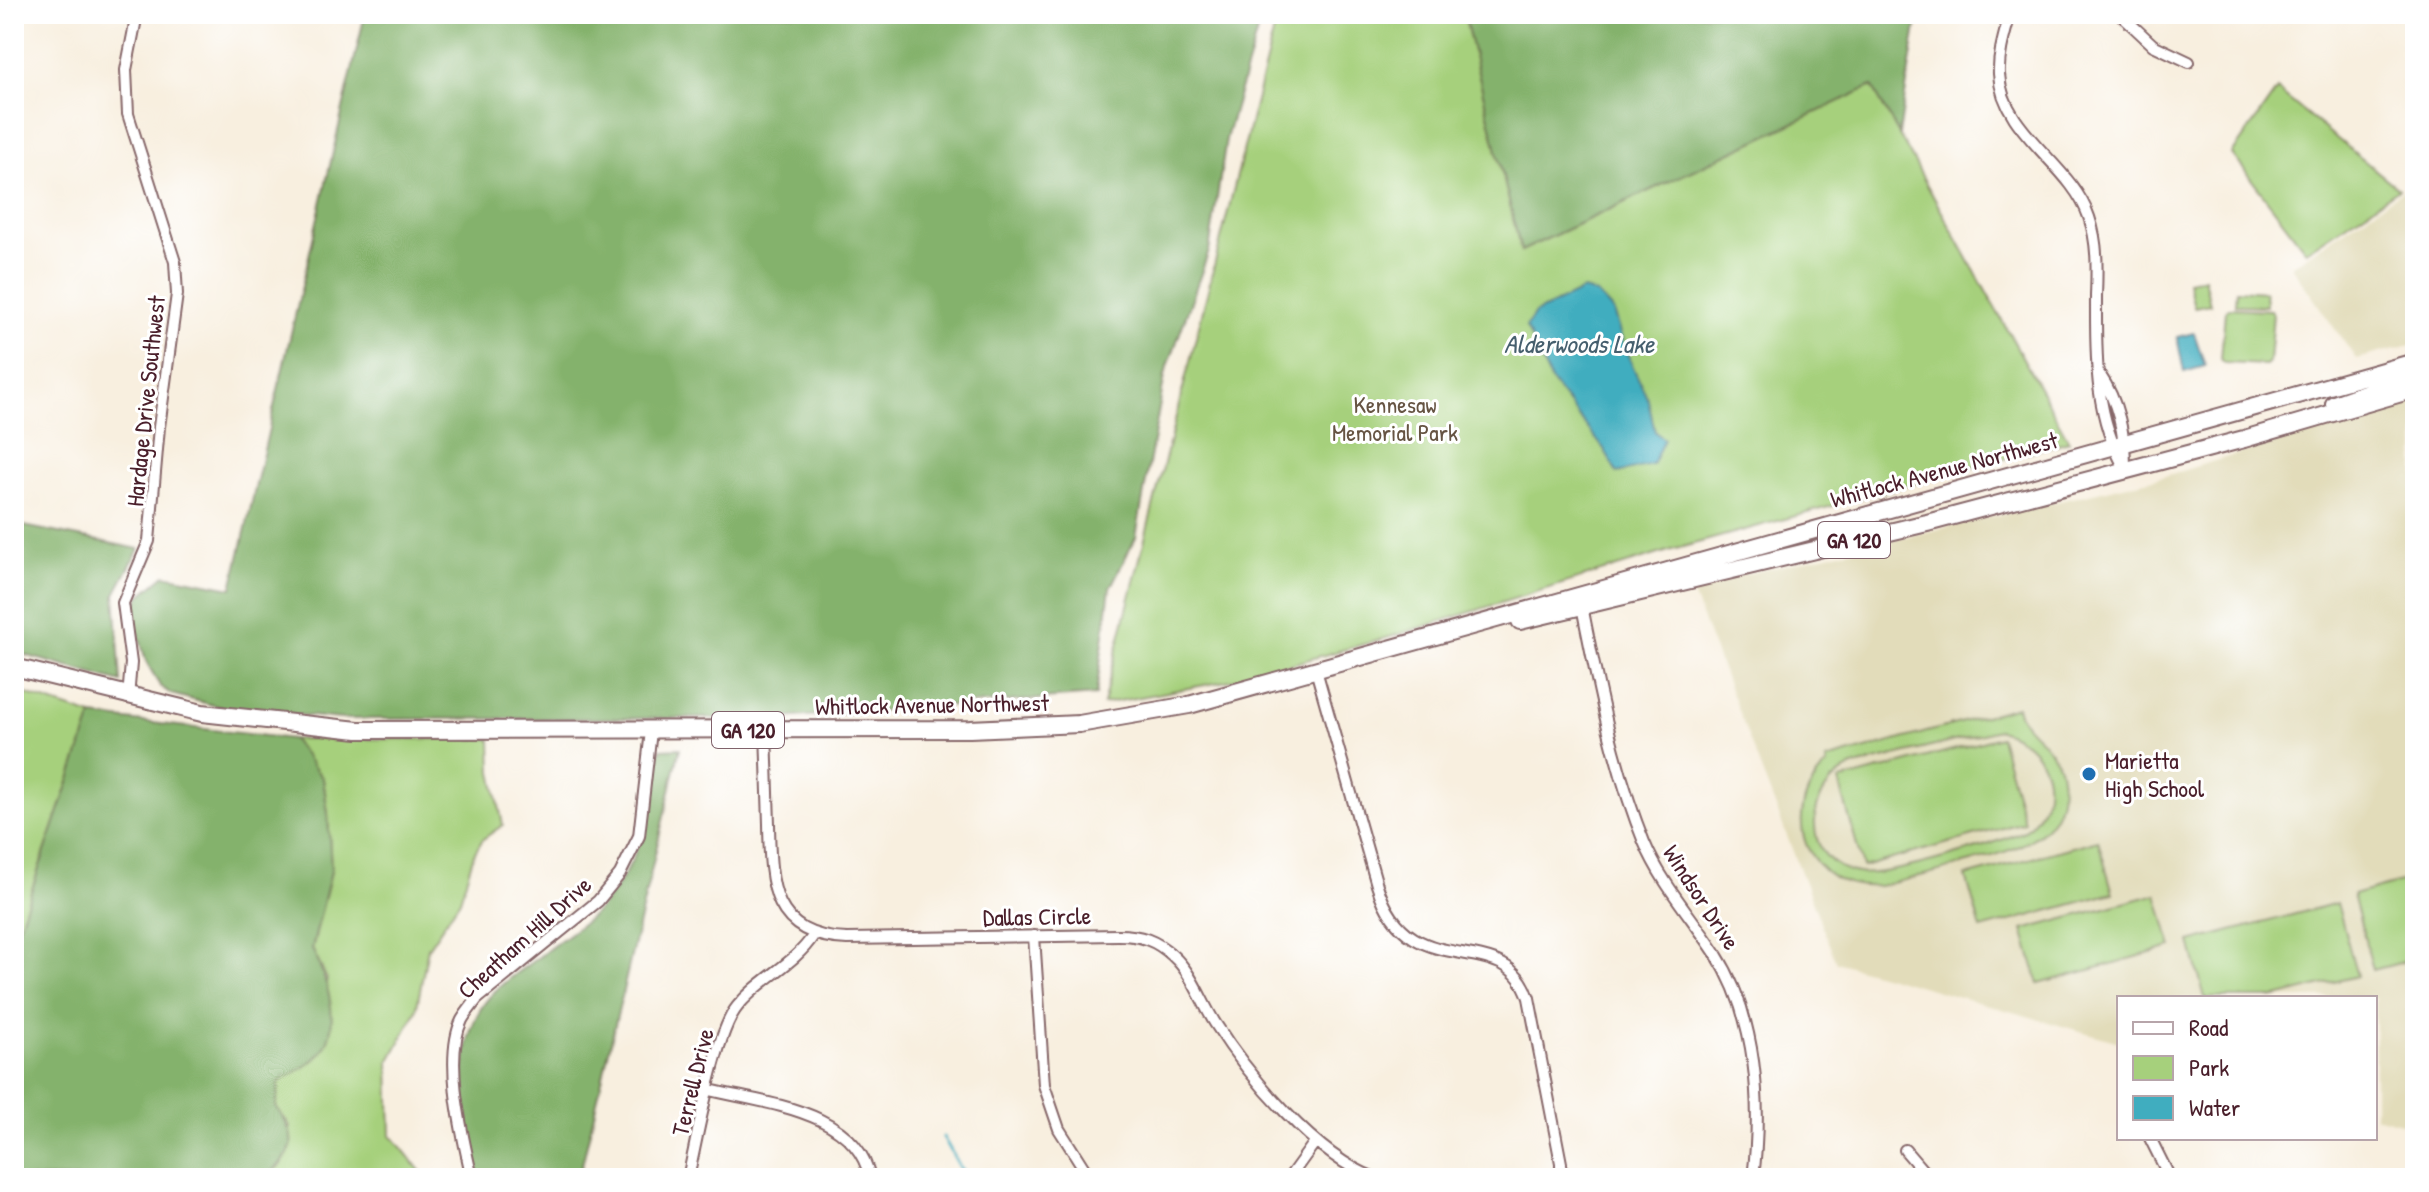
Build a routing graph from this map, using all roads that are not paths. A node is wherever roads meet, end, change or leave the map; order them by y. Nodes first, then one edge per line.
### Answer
1 (137, 14) edge
2 (2010, 14) edge
3 (2120, 14) edge
4 (2189, 62) dead end
5 (2415, 362) edge
6 (2415, 375) edge
7 (2412, 391) edge
8 (2305, 421) junction
9 (2118, 446) junction
10 (2125, 468) junction
11 (1581, 600) junction
12 (14, 667) edge
13 (1316, 670) junction
14 (128, 698) junction
15 (766, 730) junction
16 (651, 731) junction
17 (813, 936) junction
18 (1034, 936) junction
19 (710, 1090) junction
20 (2151, 1140) edge
21 (1315, 1142) junction
22 (1905, 1150) dead end
23 (472, 1178) edge
24 (688, 1178) edge
25 (870, 1178) edge
26 (1090, 1178) edge
27 (1289, 1178) edge
28 (1375, 1178) edge
29 (1561, 1178) edge
30 (1753, 1178) edge
31 (1929, 1178) edge
32 (2170, 1178) edge

1 - 14 street, Hardage Drive Southwest
2 - 9 street
3 - 4 street
5 - 9 highway, Whitlock Avenue Northwest / GA 120
6 - 8 highway
7 - 8 highway, Whitlock Avenue Northwest / GA 120
8 - 10 highway, Whitlock Avenue Northwest / GA 120
9 - 10 street
9 - 11 highway, Whitlock Avenue Northwest / GA 120
10 - 11 highway, Whitlock Avenue Northwest / GA 120
11 - 13 highway, Whitlock Avenue Northwest / GA 120
11 - 30 street, Windsor Drive
12 - 14 highway, GA 120
13 - 15 highway, Whitlock Avenue Northwest / GA 120
13 - 29 street
14 - 16 highway, Whitlock Avenue Northwest / GA 120
15 - 16 highway, Whitlock Avenue Northwest / GA 120
15 - 17 street
16 - 23 street, Cheatham Hill Drive
17 - 18 street, Dallas Circle
17 - 19 street, Terrell Drive
18 - 21 street, Dallas Circle
18 - 26 street
19 - 24 street, Terrell Drive
19 - 25 street
20 - 32 street
21 - 27 street
21 - 28 street, Dallas Circle
22 - 31 street

